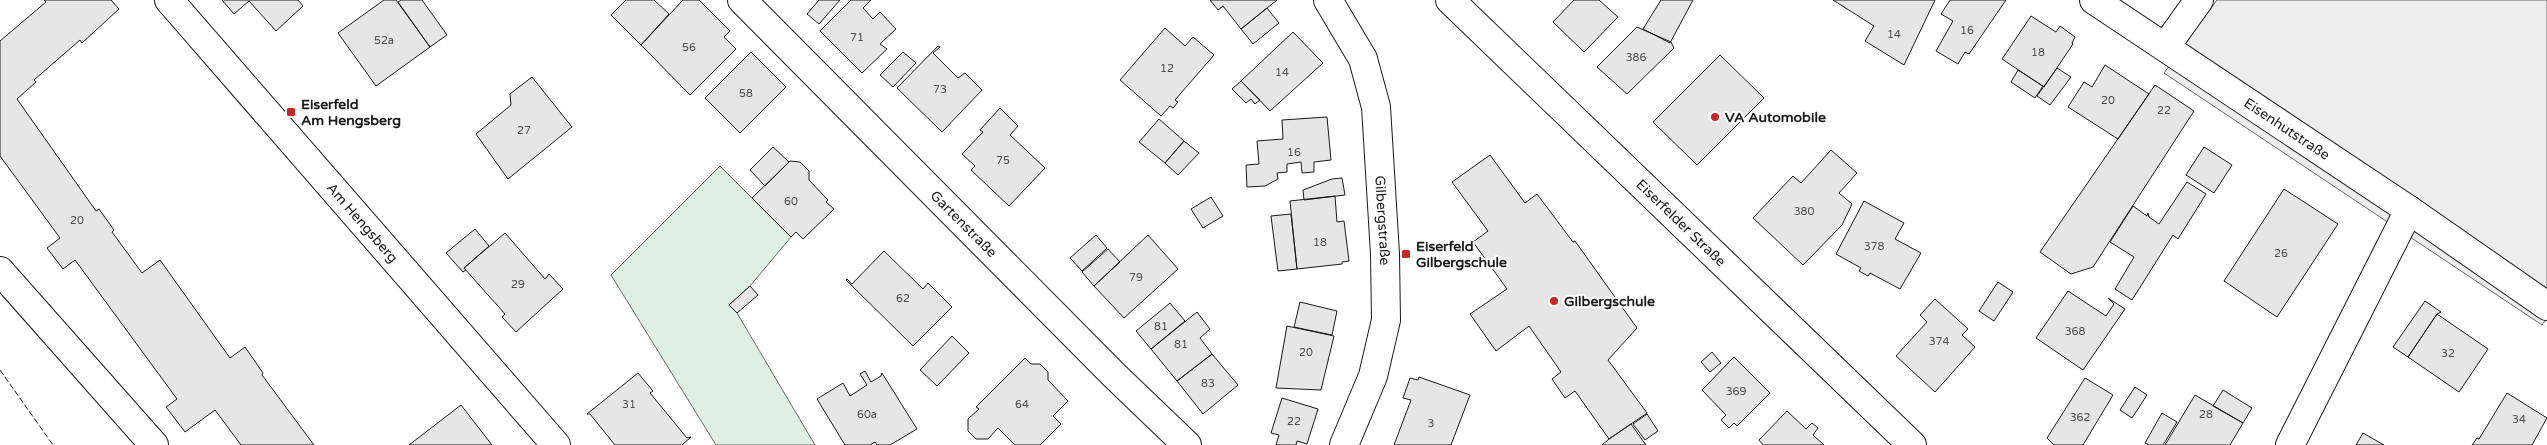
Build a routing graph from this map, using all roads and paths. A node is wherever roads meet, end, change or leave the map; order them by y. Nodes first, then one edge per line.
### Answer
1 (169, 0) edge
2 (742, 0) edge
3 (1328, 0) edge
4 (1450, 0) edge
5 (2094, 0) edge
6 (2199, 0) edge
7 (2166, 46) junction
8 (2410, 210) junction
9 (0, 271) edge
10 (2547, 306) edge
11 (154, 445) edge
12 (556, 445) edge
13 (1187, 445) edge
14 (1344, 445) edge
15 (1912, 445) edge
16 (2290, 445) edge

1 - 12 street, Am Hengsberg
2 - 13 street, Gartenstraße
3 - 14 street, Gilbergstraße
4 - 15 street, Eiserfelder Straße
5 - 7 street, Eisenhutstraße
6 - 7 street
7 - 8 street, Eisenhutstraße
8 - 10 street, Eisenhutstraße
8 - 16 street
9 - 11 street

